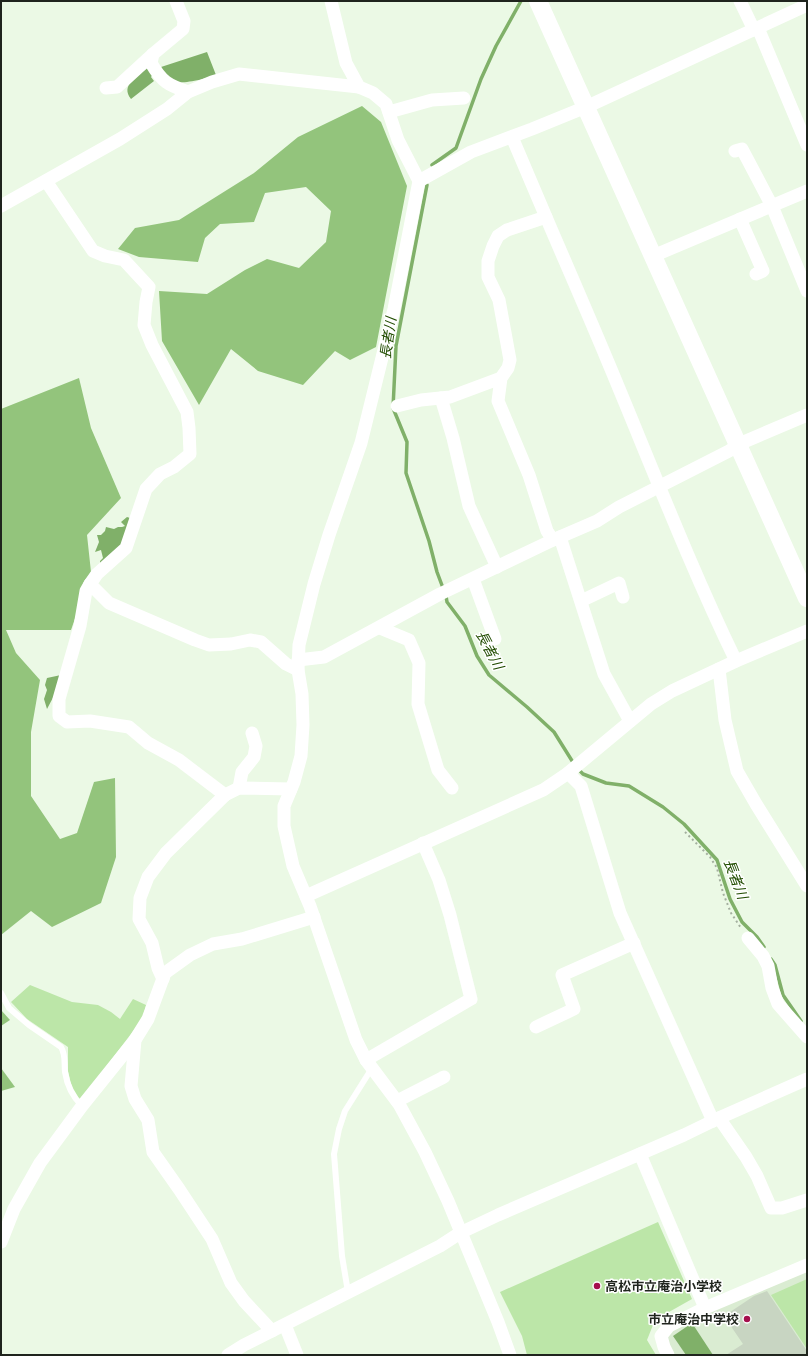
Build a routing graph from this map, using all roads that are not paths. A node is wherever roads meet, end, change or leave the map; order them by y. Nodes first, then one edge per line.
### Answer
1 (176, 1) edge
2 (331, 1) edge
3 (538, 1) edge
4 (740, 1) edge
5 (807, 5) edge
6 (756, 29) junction
7 (153, 54) junction
8 (359, 87) junction
9 (106, 88) dead end
10 (188, 92) junction
11 (464, 98) dead end
12 (586, 107) junction
13 (389, 112) junction
14 (512, 137) junction
15 (807, 145) edge
16 (735, 151) dead end
17 (46, 181) junction
18 (419, 181) junction
19 (807, 191) edge
20 (1, 206) edge
21 (772, 206) junction
22 (546, 218) junction
23 (740, 219) junction
24 (653, 256) junction
25 (756, 274) dead end
26 (807, 291) edge
27 (501, 378) junction
28 (441, 398) junction
29 (397, 406) dead end
30 (807, 415) edge
31 (739, 444) junction
32 (659, 487) junction
33 (556, 538) junction
34 (497, 567) junction
35 (473, 579) junction
36 (90, 584) junction
37 (623, 597) dead end
38 (807, 598) edge
39 (581, 601) junction
40 (380, 628) junction
41 (807, 631) edge
42 (495, 639) dead end
43 (736, 661) junction
44 (298, 665) junction
45 (719, 669) junction
46 (630, 720) junction
47 (252, 733) dead end
48 (573, 768) junction
49 (239, 788) junction
50 (452, 788) dead end
51 (291, 789) junction
52 (225, 795) junction
53 (423, 843) junction
54 (807, 886) edge
55 (306, 896) junction
56 (314, 916) junction
57 (748, 938) road end
58 (634, 943) junction
59 (163, 979) junction
60 (1, 993) edge
61 (536, 1026) dead end
62 (807, 1037) edge
63 (135, 1040) junction
64 (369, 1064) junction
65 (444, 1077) dead end
66 (807, 1079) edge
67 (397, 1101) junction
68 (82, 1106) junction
69 (716, 1119) junction
70 (640, 1154) junction
71 (807, 1200) edge
72 (460, 1233) junction
73 (1, 1242) edge
74 (807, 1265) edge
75 (348, 1292) junction
76 (705, 1308) junction
77 (285, 1325) junction
78 (272, 1331) junction
79 (228, 1355) edge
80 (297, 1355) edge
81 (510, 1355) edge
82 (668, 1355) edge

1 - 7 street
2 - 8 street
3 - 12 street
4 - 6 street
5 - 6 street
6 - 12 street
6 - 15 street
7 - 9 street
7 - 10 street
8 - 10 street
8 - 13 street
10 - 17 street
11 - 13 street
12 - 14 street
12 - 24 street
13 - 18 street
14 - 18 street
14 - 22 street
16 - 21 street
17 - 20 street
17 - 36 street
18 - 44 street
19 - 21 street
21 - 23 street
21 - 26 street
22 - 27 street
22 - 32 street
23 - 24 street
23 - 25 street
24 - 31 street
27 - 28 street
27 - 33 street
28 - 29 street
28 - 34 street
30 - 31 street
31 - 32 street
31 - 38 street
32 - 33 street
32 - 43 street
33 - 34 street
33 - 39 street
34 - 35 street
35 - 40 street
35 - 42 street
36 - 44 street
36 - 52 street
37 - 39 street
39 - 46 street
40 - 44 street
40 - 50 street
41 - 43 street
43 - 45 street
44 - 51 street
45 - 46 street
45 - 54 street
46 - 48 street
47 - 49 street
48 - 53 street
48 - 58 street
49 - 51 street
49 - 52 street
51 - 55 street
52 - 59 street
53 - 55 street
53 - 64 street
55 - 56 street
56 - 59 street
56 - 64 street
57 - 62 street
58 - 61 street
58 - 69 street
59 - 63 street
60 - 68 lane
63 - 68 street
63 - 78 street
64 - 67 street
64 - 75 lane
65 - 67 street
66 - 69 street
67 - 72 street
68 - 73 street
69 - 70 street
69 - 71 street
70 - 72 street
70 - 76 street
72 - 75 street
72 - 81 street
74 - 76 street
75 - 77 street
76 - 82 street
77 - 78 street
77 - 80 street
78 - 79 street

